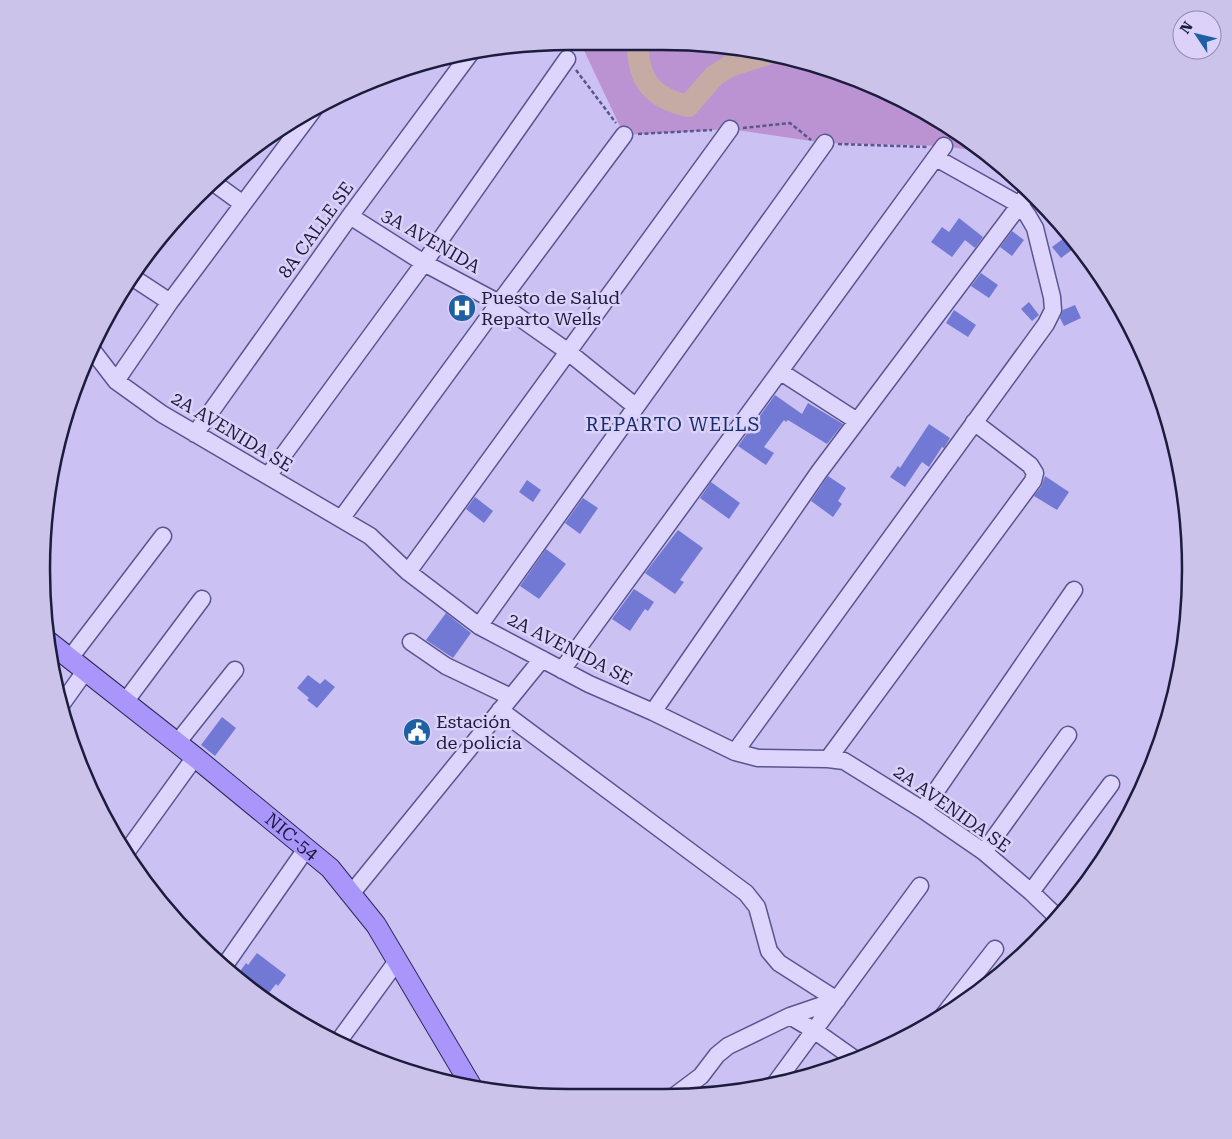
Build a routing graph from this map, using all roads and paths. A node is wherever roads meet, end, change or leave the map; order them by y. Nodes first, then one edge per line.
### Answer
1 (567, 59) joint
2 (465, 61) edge
3 (302, 125) edge
4 (730, 129) joint
5 (624, 135) junction
6 (825, 143) dead end
7 (219, 186) edge
8 (1025, 198) edge
9 (243, 204) junction
10 (1020, 205) junction
11 (350, 216) junction
12 (424, 263) junction
13 (138, 281) edge
14 (170, 302) junction
15 (499, 303) junction
16 (568, 351) junction
17 (97, 356) edge
18 (781, 372) junction
19 (116, 381) junction
20 (635, 406) junction
21 (858, 421) junction
22 (974, 422) junction
23 (196, 434) junction
24 (268, 476) junction
25 (341, 519) junction
26 (163, 536) dead end
27 (408, 572) junction
28 (1074, 590) dead end
29 (202, 599) dead end
30 (479, 626) junction
31 (411, 642) dead end
32 (56, 647) edge
33 (542, 659) junction
34 (78, 664) junction
35 (235, 670) dead end
36 (562, 670) junction
37 (66, 694) edge
38 (511, 697) junction
39 (125, 702) junction
40 (500, 710) junction
41 (653, 712) junction
42 (1068, 735) dead end
43 (178, 743) junction
44 (734, 752) junction
45 (194, 757) junction
46 (828, 759) junction
47 (1111, 784) dead end
48 (923, 810) junction
49 (131, 846) edge
50 (306, 849) junction
51 (984, 852) junction
52 (920, 886) dead end
53 (1031, 892) junction
54 (351, 894) junction
55 (1052, 913) edge
56 (995, 949) dead end
57 (228, 961) edge
58 (397, 961) junction
59 (957, 997) edge
60 (837, 1000) junction
61 (790, 1016) junction
62 (815, 1031) junction
63 (342, 1036) edge
64 (848, 1054) edge
65 (782, 1075) edge
66 (467, 1079) edge
67 (685, 1088) edge

1 - 5 path
1 - 12 street
2 - 11 street, 8A CALLE SE
3 - 9 street
4 - 5 path
4 - 16 street
5 - 15 street
6 - 20 street
7 - 9 street
8 - 10 street
9 - 14 street
10 - 18 street
10 - 21 street
10 - 22 street
11 - 12 street, 3A AVENIDA
11 - 23 street, 8A CALLE SE
12 - 15 street, 3A AVENIDA
12 - 24 street
13 - 14 street
14 - 19 street
15 - 16 street, 3A AVENIDA
15 - 25 street
16 - 20 street, 3A AVENIDA
16 - 27 street
17 - 19 street, 2A AVENIDA SE
18 - 21 street
18 - 36 street
19 - 23 street, 2A AVENIDA SE
20 - 30 street
21 - 41 street
22 - 44 street
22 - 46 street
23 - 24 street, 2A AVENIDA SE
24 - 25 street, 2A AVENIDA SE
25 - 27 street, 2A AVENIDA SE
26 - 34 street
27 - 30 street, 2A AVENIDA SE
28 - 48 street
29 - 39 street
30 - 33 street, 2A AVENIDA SE
31 - 38 street
32 - 34 main road, NIC-54 / NIC-54
33 - 36 street, 2A AVENIDA SE
33 - 38 street
34 - 37 street
34 - 39 main road, NIC-54 / NIC-54
35 - 43 street
36 - 41 street, 2A AVENIDA SE
38 - 40 street
39 - 43 main road, NIC-54 / NIC-54
40 - 54 street
40 - 60 street
41 - 44 street, 2A AVENIDA SE
42 - 51 street
43 - 45 main road, NIC-54 / NIC-54
44 - 46 street, 2A AVENIDA SE
45 - 49 street
45 - 50 main road, NIC-54 / NIC-54
46 - 48 street, 2A AVENIDA SE
47 - 53 street
48 - 51 street, 2A AVENIDA SE
50 - 54 main road, NIC-54 / NIC-54
50 - 57 street
51 - 53 street, 2A AVENIDA SE
52 - 60 street
53 - 55 street, 2A AVENIDA SE
54 - 58 main road, NIC-54 / NIC-54
56 - 59 street
58 - 63 street
58 - 66 main road, NIC-54 / NIC-54
60 - 61 street
60 - 62 street
61 - 62 street
61 - 67 street
62 - 64 street
62 - 65 street

